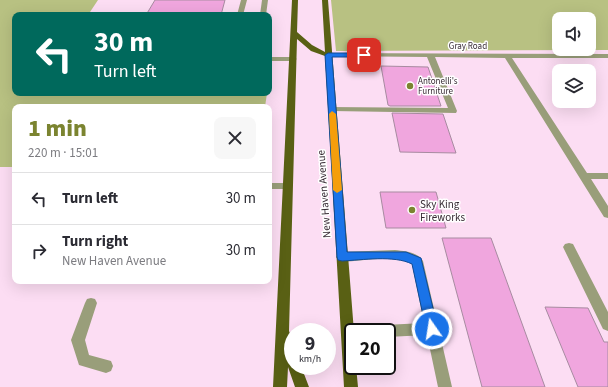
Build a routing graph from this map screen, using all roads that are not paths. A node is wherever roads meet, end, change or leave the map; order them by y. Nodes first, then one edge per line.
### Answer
1 (244, 0) edge
2 (265, 0) edge
3 (295, 0) edge
4 (324, 0) edge
5 (241, 12) edge
6 (263, 12) edge
7 (294, 33) junction
8 (328, 55) junction
9 (430, 55) junction
10 (507, 56) junction
11 (608, 56) edge
12 (272, 59) edge
13 (293, 59) junction
14 (332, 110) junction
15 (584, 176) junction
16 (608, 176) edge
17 (272, 186) edge
18 (287, 186) junction
19 (608, 214) edge
20 (569, 247) dead end
21 (342, 257) junction
22 (91, 303) dead end
23 (349, 323) edge
24 (608, 325) edge
25 (281, 328) junction
26 (432, 329) junction
27 (396, 331) edge
28 (284, 336) edge
29 (106, 366) dead end
30 (297, 375) edge
31 (351, 375) edge
32 (280, 387) edge
33 (302, 387) edge
34 (351, 387) edge
35 (445, 387) edge

1 - 5 street
2 - 6 street
3 - 7 main road
4 - 8 main road, New Haven Avenue
7 - 8 main road
7 - 13 main road
8 - 9 street, Gray Road
8 - 14 main road, New Haven Avenue
9 - 10 street, Gray Road
9 - 14 street
10 - 11 street, Gray Road
10 - 15 street
12 - 13 street
13 - 18 main road
14 - 21 main road, New Haven Avenue
15 - 16 street
15 - 19 street
17 - 18 street
18 - 25 main road
20 - 24 street
21 - 23 main road, New Haven Avenue
21 - 26 street
22 - 29 street
25 - 28 main road
25 - 32 main road
26 - 27 street
26 - 35 street
30 - 33 main road
31 - 34 main road, New Haven Avenue

